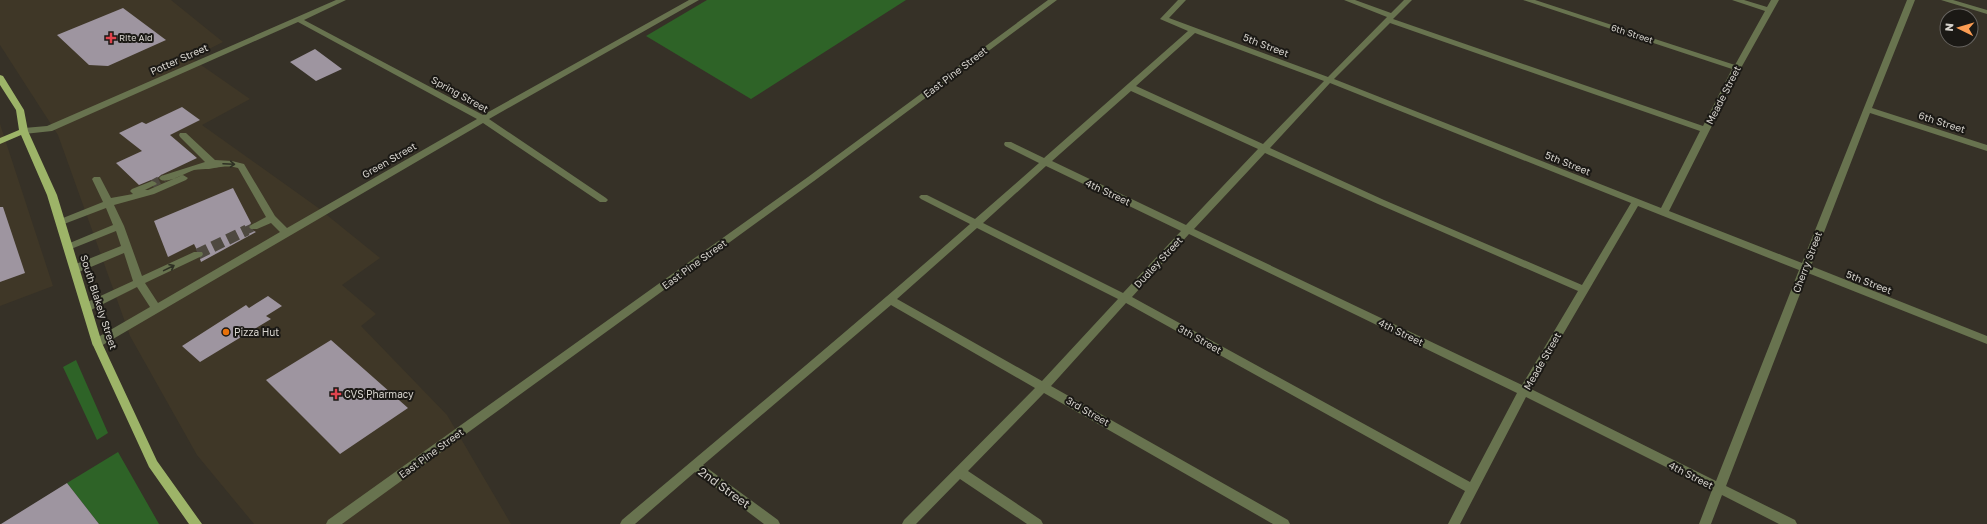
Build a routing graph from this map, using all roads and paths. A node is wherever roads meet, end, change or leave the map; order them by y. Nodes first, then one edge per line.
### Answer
1 (342, 0) edge
2 (695, 0) edge
3 (1052, 0) edge
4 (1182, 0) edge
5 (1348, 0) edge
6 (1408, 0) edge
7 (1527, 0) edge
8 (1736, 0) edge
9 (1775, 0) edge
10 (1911, 0) edge
11 (1945, 0) edge
12 (1769, 10) junction
13 (1987, 12) edge
14 (1390, 18) junction
15 (299, 20) junction
16 (1194, 30) junction
17 (1737, 68) junction
18 (0, 78) edge
19 (1329, 80) junction
20 (1130, 87) junction
21 (1867, 109) junction
22 (483, 119) junction
23 (1705, 130) junction
24 (24, 131) junction
25 (183, 135) dead end
26 (0, 141) edge
27 (1008, 144) dead end
28 (1987, 148) edge
29 (1264, 149) junction
30 (1045, 162) junction
31 (213, 164) junction
32 (164, 178) tunnel mouth
33 (97, 179) dead end
34 (152, 184) tunnel mouth
35 (924, 197) dead end
36 (602, 200) dead end
37 (1636, 202) junction
38 (108, 203) junction
39 (1663, 213) junction
40 (272, 218) junction
41 (61, 222) junction
42 (977, 222) junction
43 (119, 226) junction
44 (254, 227) tunnel mouth
45 (1188, 229) junction
46 (286, 234) junction
47 (68, 247) junction
48 (126, 248) junction
49 (198, 254) tunnel mouth
50 (1804, 268) junction
51 (75, 269) junction
52 (139, 282) junction
53 (1584, 290) junction
54 (1125, 298) junction
55 (890, 300) junction
56 (86, 307) junction
57 (157, 309) junction
58 (1987, 340) edge
59 (97, 344) junction
60 (1044, 386) junction
61 (1524, 391) junction
62 (694, 465) junction
63 (960, 472) junction
64 (1718, 488) junction
65 (1472, 489) junction
66 (196, 524) edge
67 (332, 524) edge
68 (626, 524) edge
69 (774, 524) edge
70 (908, 524) edge
71 (1037, 524) edge
72 (1284, 524) edge
73 (1454, 524) edge
74 (1705, 524) edge
75 (1791, 524) edge

1 - 15 street, Potter Street
2 - 22 street, Green Street
3 - 67 street, East Pine Street
4 - 16 street, 5th Street
5 - 14 street
6 - 14 street, Dudley Street
7 - 17 street, 6th Street
8 - 12 street
9 - 12 street, Meade Street
10 - 21 street, Cherry Street
11 - 13 street
12 - 17 street, Meade Street
14 - 19 street, Dudley Street
14 - 23 street
15 - 22 street, Spring Street
15 - 24 street, Potter Street
16 - 19 street, 5th Street
16 - 20 street
17 - 23 street, Meade Street
18 - 24 main road, South Blakely Street
19 - 29 street, Dudley Street
19 - 37 street, 5th Street
20 - 29 street
20 - 30 street
21 - 28 street, 6th Street
21 - 50 street, Cherry Street
22 - 36 street, Spring Street
22 - 46 street, Green Street
23 - 39 street, Meade Street
24 - 26 main road
24 - 41 main road, South Blakely Street
25 - 31 street
27 - 30 street, 4th Street
29 - 45 street, Dudley Street
29 - 53 street
30 - 42 street
30 - 45 street, 4th Street
31 - 32 street
31 - 38 street
31 -> 40 street
33 - 38 street
34 - 38 street
35 - 42 street, 3th Street
37 - 39 street, 5th Street
37 - 53 street, Meade Street
38 - 41 street
38 - 43 street
39 - 50 street, 5th Street
40 - 44 street
40 - 46 street
41 - 47 main road, South Blakely Street
42 - 54 street, 3th Street
42 - 55 street
43 - 47 street
43 - 48 street
45 - 54 street, Dudley Street
45 - 61 street, 4th Street
46 - 57 street, Green Street
47 - 51 main road, South Blakely Street
48 - 51 street
48 - 52 street
52 -> 49 street
50 - 58 street, 5th Street
50 - 64 street, Cherry Street
51 - 56 main road, South Blakely Street
52 - 56 street
52 - 57 street
53 - 61 street, Meade Street
54 - 60 street, Dudley Street
54 - 65 street, 3th Street
55 - 60 street, 3rd Street
55 - 62 street
56 - 59 main road, South Blakely Street
57 - 59 street, Green Street
59 - 66 main road, South Blakely Street
60 - 63 street, Dudley Street
60 - 72 street, 3rd Street
61 - 64 street, 4th Street
61 - 65 street, Meade Street
62 - 68 street
62 - 69 street, 2nd Street
63 - 70 street, Dudley Street
63 - 71 street
64 - 74 street, Cherry Street
64 - 75 street, 4th Street
65 - 73 street, Meade Street

